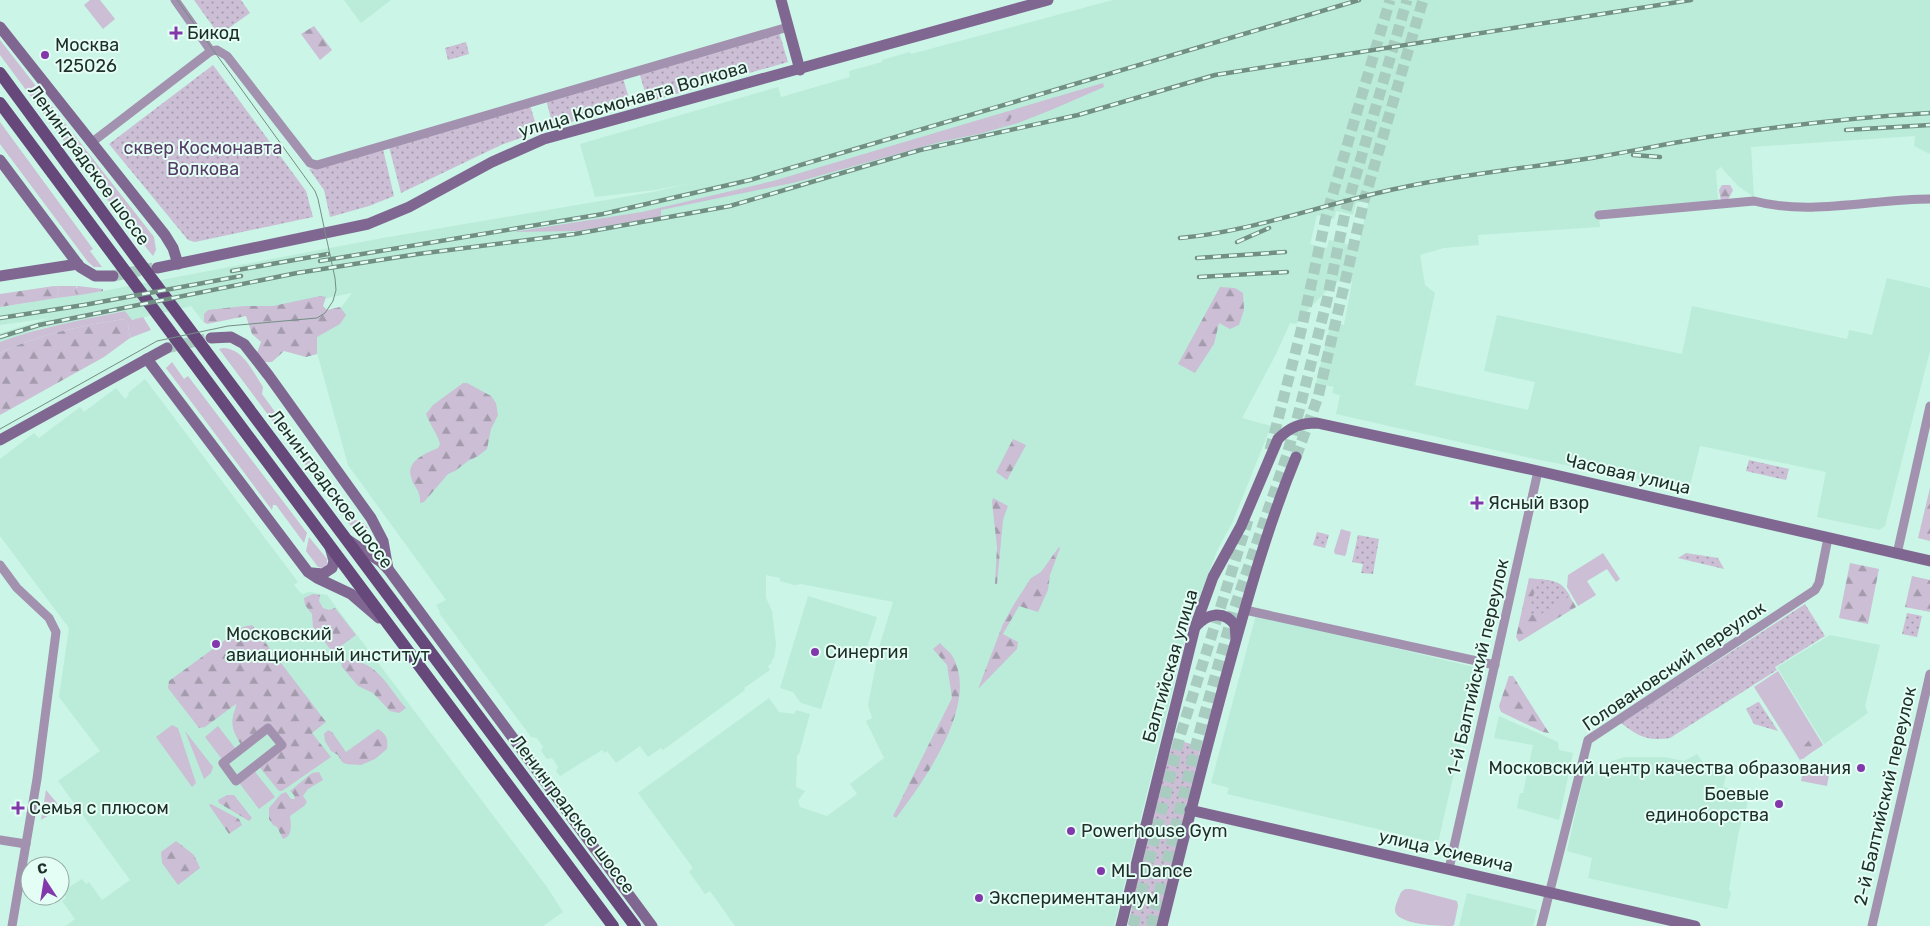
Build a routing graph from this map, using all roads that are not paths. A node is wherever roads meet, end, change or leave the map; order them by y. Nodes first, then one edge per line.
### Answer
1 (175, 0) edge
2 (781, 0) edge
3 (1048, 0) edge
4 (0, 27) edge
5 (788, 27) junction
6 (211, 50) junction
7 (800, 70) junction
8 (0, 73) edge
9 (0, 103) edge
10 (91, 143) junction
11 (0, 160) edge
12 (1930, 199) edge
13 (1599, 215) dead end
14 (78, 264) junction
15 (178, 264) junction
16 (157, 268) tunnel mouth
17 (0, 276) edge
18 (113, 276) tunnel mouth
19 (206, 341) junction
20 (167, 348) tunnel mouth
21 (147, 359) junction
22 (1930, 406) edge
23 (1929, 418) edge
24 (1317, 423) joint
25 (0, 440) edge
26 (1296, 457) tunnel mouth
27 (1538, 471) junction
28 (374, 523) junction
29 (1828, 538) junction
30 (329, 543) junction
31 (352, 543) junction
32 (1897, 554) junction
33 (1930, 561) edge
34 (0, 565) edge
35 (388, 569) junction
36 (308, 572) junction
37 (1245, 610) junction
38 (1195, 627) junction
39 (399, 636) junction
40 (1236, 642) junction
41 (1495, 665) junction
42 (1930, 674) edge
43 (223, 763) joint
44 (1190, 810) junction
45 (0, 840) edge
46 (26, 844) junction
47 (1449, 870) junction
48 (1551, 893) junction
49 (12, 926) edge
50 (613, 926) edge
51 (635, 926) edge
52 (652, 926) edge
53 (1121, 926) edge
54 (1162, 926) edge
55 (1541, 926) edge
56 (1694, 926) edge
57 (1872, 926) edge

1 - 6 street
2 - 5 street
3 - 7 street, улица Космонавта Волкова
4 - 10 street
5 - 6 street
5 - 7 street
6 - 10 street
7 - 15 street, улица Космонавта Волкова
8 - 19 main road, Ленинградское шоссе
9 - 30 main road, Ленинградское шоссе
10 - 15 street
11 - 14 street
12 - 13 street
14 - 17 street
14 - 18 street
15 - 16 street, улица Космонавта Волкова
19 - 28 street
19 - 31 main road, Ленинградское шоссе
20 - 21 street
21 - 25 street
21 - 36 street
22 - 23 street
23 - 32 street
24 - 27 street, Часовая улица
24 - 38 street, Балтийская улица
26 - 37 street
27 - 29 street, Часовая улица
27 - 41 street, 1-й Балтийский переулок
28 - 31 street
28 - 35 street
29 - 32 street, Часовая улица
29 - 48 street, Головановский переулок
30 - 36 street
30 - 39 main road, Ленинградское шоссе
31 - 35 street
31 - 51 main road, Ленинградское шоссе
32 - 33 street, Часовая улица
34 - 46 street
35 - 52 street
36 - 39 street
37 - 40 street
37 - 41 street
38 - 40 street
38 - 53 street, Балтийская улица
39 - 50 main road, Ленинградское шоссе
40 - 44 street
41 - 47 street, 1-й Балтийский переулок
42 - 57 street, 2-й Балтийский переулок
43 - 43 street
44 - 47 street, улица Усиевича
44 - 54 street
45 - 46 street
46 - 49 street
47 - 48 street, улица Усиевича
48 - 55 street, Головановский переулок
48 - 56 street, улица Усиевича

